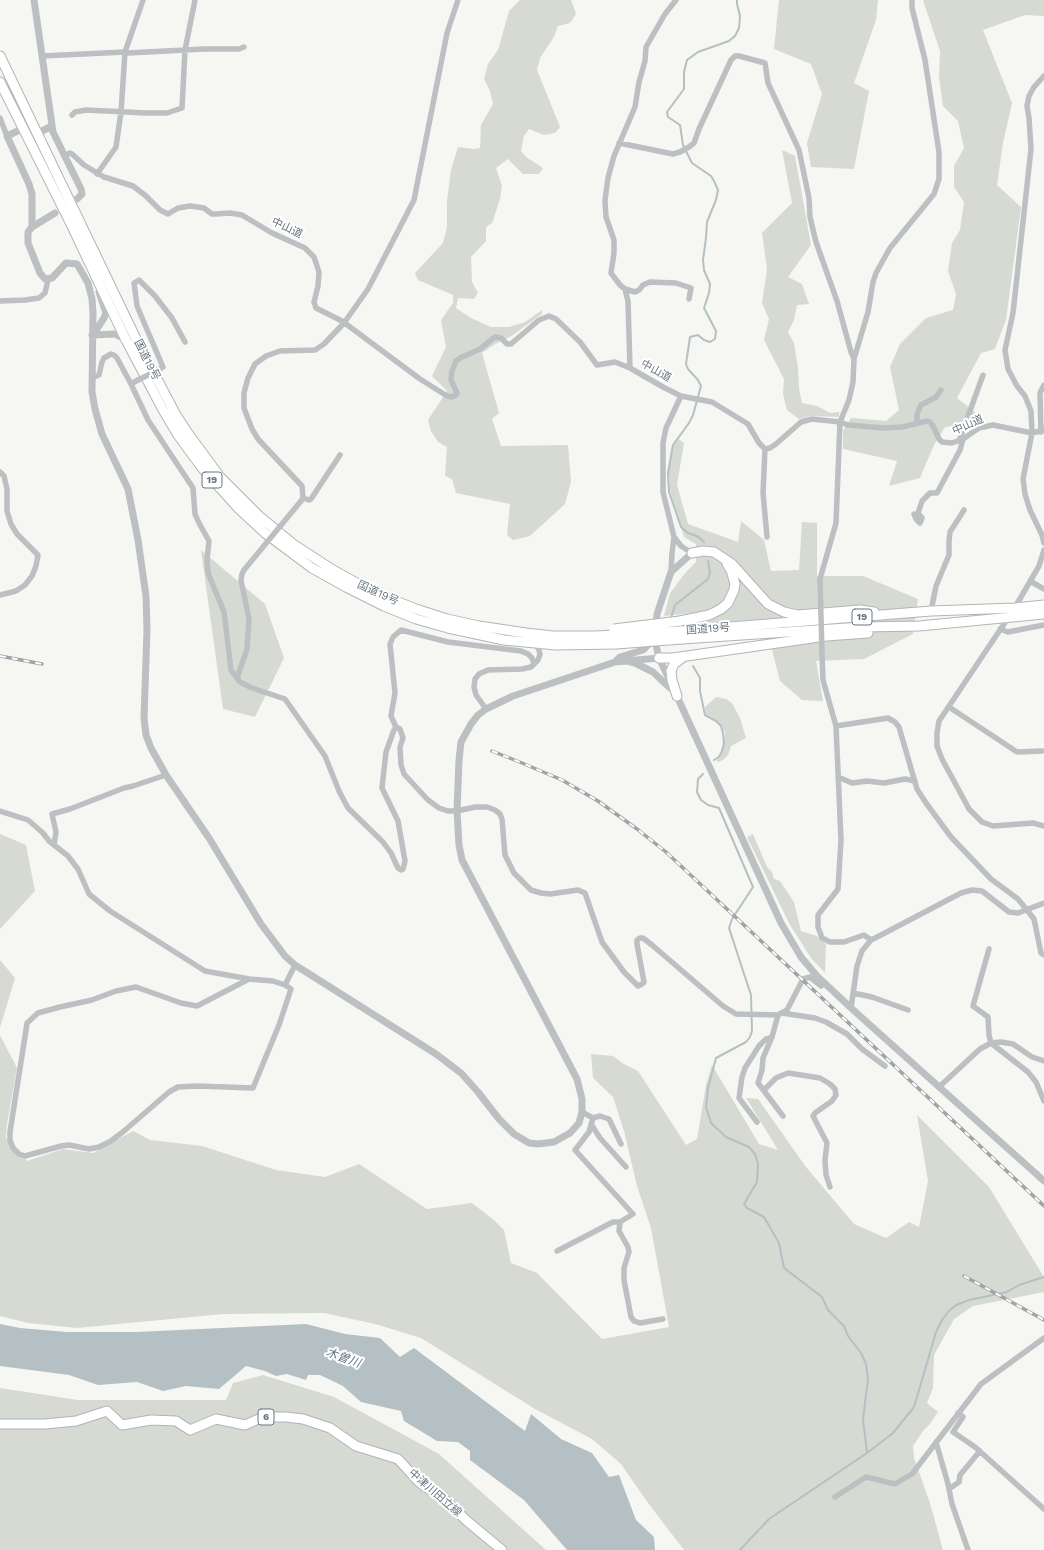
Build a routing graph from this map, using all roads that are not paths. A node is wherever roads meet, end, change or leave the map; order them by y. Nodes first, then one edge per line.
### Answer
1 (34, 0) edge
2 (143, 0) edge
3 (195, 0) edge
4 (458, 0) edge
5 (676, 0) edge
6 (912, 0) edge
7 (244, 47) dead end
8 (185, 50) junction
9 (125, 52) junction
10 (0, 56) edge
11 (42, 56) junction
12 (1044, 76) edge
13 (0, 82) edge
14 (120, 112) junction
15 (72, 115) dead end
16 (0, 118) edge
17 (52, 126) junction
18 (24, 128) junction
19 (36, 134) junction
20 (7, 136) junction
21 (619, 143) junction
22 (65, 155) junction
23 (97, 174) junction
24 (77, 199) dead end
25 (55, 214) dead end
26 (32, 227) junction
27 (48, 280) junction
28 (101, 286) junction
29 (625, 289) junction
30 (689, 299) dead end
31 (0, 301) edge
32 (344, 323) junction
33 (92, 335) junction
34 (126, 340) junction
35 (185, 342) dead end
36 (854, 359) junction
37 (630, 368) junction
38 (983, 375) dead end
39 (92, 378) junction
40 (131, 384) junction
41 (1044, 385) edge
42 (941, 390) dead end
43 (681, 396) junction
44 (840, 422) junction
45 (917, 423) junction
46 (1043, 431) edge
47 (1032, 432) junction
48 (961, 440) junction
49 (765, 449) junction
50 (340, 455) dead end
51 (0, 472) edge
52 (302, 499) junction
53 (964, 510) dead end
54 (914, 514) dead end
55 (674, 537) junction
56 (767, 538) dead end
57 (1044, 543) edge
58 (1044, 550) edge
59 (692, 553) junction
60 (725, 559) junction
61 (671, 572) junction
62 (1030, 581) junction
63 (1044, 589) edge
64 (0, 595) edge
65 (1044, 605) edge
66 (1015, 608) junction
67 (658, 609) junction
68 (931, 611) junction
69 (900, 614) junction
70 (1044, 614) edge
71 (1009, 617) junction
72 (1044, 625) edge
73 (919, 626) junction
74 (1000, 629) junction
75 (681, 635) junction
76 (615, 636) junction
77 (535, 643) junction
78 (689, 655) junction
79 (659, 658) junction
80 (625, 661) junction
81 (615, 662) junction
82 (534, 664) junction
83 (237, 678) junction
84 (676, 696) junction
85 (949, 707) junction
86 (486, 709) junction
87 (836, 726) junction
88 (396, 727) junction
89 (1042, 751) dead end
90 (166, 774) junction
91 (838, 777) junction
92 (915, 781) junction
93 (0, 811) edge
94 (458, 811) junction
95 (1044, 826) edge
96 (54, 845) junction
97 (1044, 903) edge
98 (1028, 910) junction
99 (871, 940) junction
100 (989, 949) dead end
101 (1044, 955) edge
102 (295, 965) junction
103 (249, 979) junction
104 (824, 983) junction
105 (285, 984) junction
106 (853, 993) junction
107 (851, 1008) junction
108 (908, 1010) dead end
109 (780, 1014) junction
110 (772, 1036) junction
111 (991, 1043) junction
112 (1044, 1061) edge
113 (885, 1066) dead end
114 (939, 1087) junction
115 (764, 1090) junction
116 (1044, 1101) edge
117 (582, 1112) junction
118 (783, 1116) dead end
119 (593, 1118) junction
120 (757, 1122) dead end
121 (591, 1124) junction
122 (621, 1144) dead end
123 (626, 1167) dead end
124 (1044, 1181) edge
125 (830, 1188) dead end
126 (620, 1222) junction
127 (557, 1251) dead end
128 (663, 1319) dead end
129 (1044, 1338) edge
130 (958, 1413) junction
131 (0, 1424) edge
132 (936, 1442) junction
133 (980, 1451) junction
134 (949, 1489) junction
135 (835, 1497) dead end
136 (1044, 1509) edge
137 (502, 1550) edge
138 (968, 1550) edge

1 - 11 street
2 - 9 street
3 - 8 street
4 - 32 street
5 - 21 street
6 - 36 street
7 - 8 street
8 - 9 street
8 - 14 street
9 - 11 street
9 - 14 street
10 - 19 main road, 国道19号 / 19
11 - 17 street
12 - 47 street
13 - 18 main road, 国道19号 / 19
14 - 15 street
14 - 23 street
16 - 20 street
17 - 19 street
17 - 22 street
18 - 20 street
18 - 28 main road, 国道19号 / 19
19 - 76 main road, 国道19号 / 19
20 - 26 street
21 - 29 street
21 - 36 street
22 - 23 street, 中山道
22 - 24 street
23 - 32 street, 中山道
25 - 26 street
26 - 27 street
27 - 31 street
27 - 33 street
28 - 33 street
28 - 34 main road, 国道19号 / 19
29 - 30 street
29 - 37 street
32 - 37 street, 中山道
32 - 52 street
33 - 34 street
33 - 39 street
34 - 77 main road, 国道19号 / 19
35 - 40 street, bridge
36 - 44 street
37 - 43 street, 中山道
38 - 48 street
39 - 40 street
39 - 90 street
40 - 83 street
41 - 46 street
42 - 45 street
43 - 49 street, 中山道
43 - 55 street
44 - 45 street, 中山道
44 - 49 street, 中山道
44 - 87 street, bridge
45 - 48 street, 中山道
46 - 47 street, 中山道
47 - 48 street, 中山道
47 - 57 street
48 - 54 street
49 - 56 street
50 - 52 street
51 - 64 street
52 - 83 street, bridge
53 - 68 street
55 - 59 street
55 - 61 street
58 - 62 street
59 - 60 main road
59 - 61 street
60 - 69 main road, 19
60 - 76 main road, 19, bridge
61 - 67 street
62 - 63 street
62 - 66 street
65 - 66 main road, 国道19号 / 19
66 - 68 main road, 国道19号 / 19
66 - 71 street
67 - 79 street
67 - 81 street
68 - 69 main road, 国道19号 / 19
69 - 75 main road, 国道19号 / 19
70 - 71 main road, 国道19号 / 19
71 - 73 main road, 国道19号 / 19
71 - 74 street
72 - 74 street
73 - 75 main road, 国道19号 / 19
73 - 78 main road, 19
74 - 85 street
75 - 76 main road, 国道19号 / 19, bridge
76 - 77 main road, 国道19号 / 19
77 - 82 street
78 - 79 main road, 19
78 - 84 main road
79 - 80 street
79 - 84 street
80 - 81 street
80 - 84 street
81 - 86 street
82 - 86 street
82 - 88 street
83 - 88 street
84 - 104 street
85 - 89 street
85 - 95 street
86 - 94 street
87 - 91 street
87 - 92 street
88 - 94 street
90 - 96 street
90 - 102 street
91 - 92 street
91 - 99 street
92 - 98 street
93 - 96 street
94 - 109 street
94 - 117 street
96 - 103 street
97 - 98 street
98 - 99 street
98 - 101 street
99 - 106 street
100 - 111 street
102 - 105 street
102 - 117 street
103 - 105 street
103 - 105 street
104 - 107 street
104 - 109 street
106 - 107 street
106 - 108 street
107 - 114 street
109 - 110 street
109 - 113 street
110 - 115 street
110 - 120 street
111 - 112 street
111 - 114 street
111 - 116 street
114 - 124 street
115 - 118 street
115 - 125 street
117 - 119 street
119 - 121 street
119 - 122 street
121 - 123 street
121 - 126 street
126 - 127 street
126 - 128 street
129 - 130 street
130 - 132 street
130 - 133 street
131 - 137 main road, 中津川田立線 / 6
132 - 134 street
132 - 135 street
133 - 134 street
133 - 136 street
134 - 138 street

